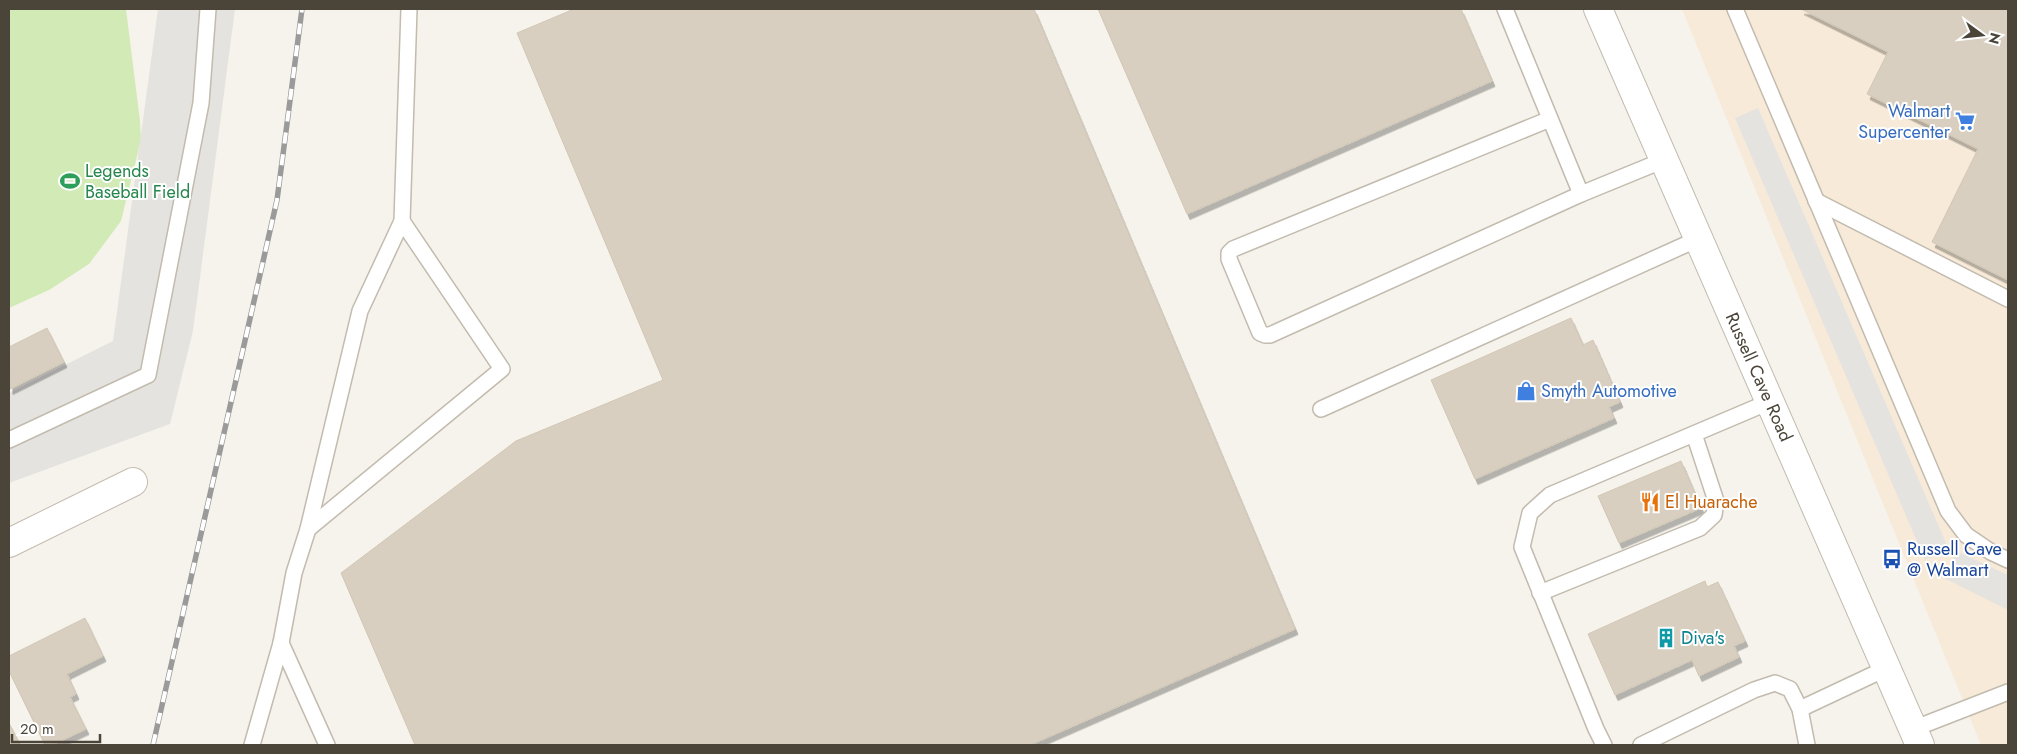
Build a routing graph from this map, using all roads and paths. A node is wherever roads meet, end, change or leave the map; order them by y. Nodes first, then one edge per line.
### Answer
1 (208, 9) edge
2 (409, 9) edge
3 (1505, 9) edge
4 (1598, 9) edge
5 (1735, 9) edge
6 (1550, 119) junction
7 (1664, 160) junction
8 (1581, 194) junction
9 (1816, 201) junction
10 (402, 221) junction
11 (1698, 239) junction
12 (2008, 299) edge
13 (1769, 402) junction
14 (1321, 409) dead end
15 (1694, 434) junction
16 (9, 440) edge
17 (133, 482) dead end
18 (308, 529) junction
19 (9, 543) edge
20 (2008, 560) edge
21 (1540, 593) junction
22 (281, 643) junction
23 (1885, 669) junction
24 (2008, 692) edge
25 (1800, 709) junction
26 (1916, 737) edge
27 (252, 745) edge
28 (327, 745) edge
29 (1604, 745) edge
30 (1641, 745) edge
31 (1807, 745) edge

1 - 16 lane
2 - 10 lane
3 - 6 lane
4 - 7 street, Russell Cave Road
5 - 9 lane
6 - 8 lane
6 - 8 lane
7 - 8 lane
7 - 11 street, Russell Cave Road
9 - 12 lane
9 - 20 lane
10 - 18 lane
10 - 18 lane
11 - 13 street, Russell Cave Road
11 - 14 lane
13 - 15 lane
13 - 23 street, Russell Cave Road
15 - 21 lane
15 - 21 lane
17 - 19 street
18 - 22 lane
21 - 29 lane
22 - 27 lane
22 - 28 lane
23 - 25 lane
23 - 26 street, Russell Cave Road
24 - 26 lane
25 - 30 lane
25 - 31 lane

